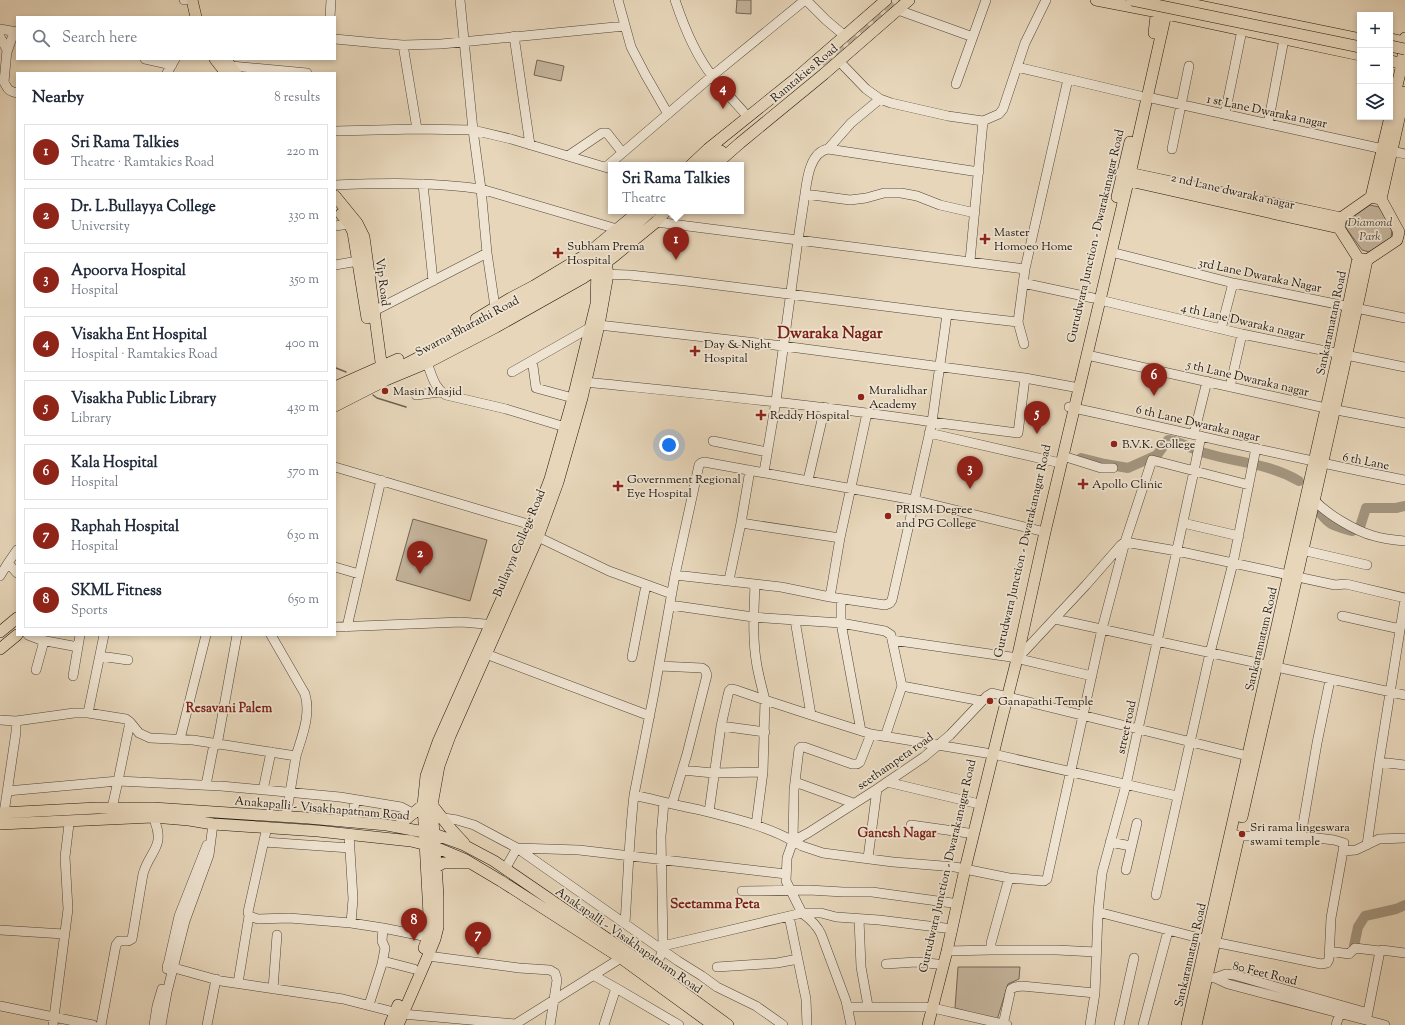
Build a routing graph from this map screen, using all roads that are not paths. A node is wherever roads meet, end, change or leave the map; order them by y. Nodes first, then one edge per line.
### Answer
1 (184, 0) edge
2 (192, 0) edge
3 (331, 0) edge
4 (460, 0) edge
5 (618, 0) edge
6 (675, 0) edge
7 (805, 0) edge
8 (886, 0) edge
9 (909, 0) edge
10 (986, 0) edge
11 (1046, 0) edge
12 (1096, 0) edge
13 (1132, 0) edge
14 (1158, 0) edge
15 (1170, 0) edge
16 (1203, 0) edge
17 (898, 10) junction
18 (1162, 13) junction
19 (188, 16) edge
20 (196, 16) edge
21 (330, 16) edge
22 (625, 26) junction
23 (0, 29) edge
24 (1242, 30) junction
25 (1357, 31) edge
26 (16, 32) edge
27 (514, 36) junction
28 (845, 36) junction
29 (0, 37) edge
30 (973, 37) junction
31 (1357, 38) edge
32 (336, 39) edge
33 (1284, 39) junction
34 (1393, 40) edge
35 (463, 42) junction
36 (1405, 43) edge
37 (403, 45) junction
38 (1393, 45) edge
39 (1357, 46) edge
40 (7, 52) junction
41 (1357, 54) edge
42 (1393, 55) edge
43 (155, 60) edge
44 (217, 60) edge
45 (839, 61) junction
46 (1393, 61) edge
47 (1404, 61) edge
48 (174, 62) edge
49 (1189, 66) dead end
50 (1016, 67) junction
51 (229, 68) edge
52 (817, 69) junction
53 (168, 72) edge
54 (291, 72) edge
55 (712, 76) junction
56 (2, 79) edge
57 (1068, 79) junction
58 (956, 84) dead end
59 (1405, 92) edge
60 (16, 93) edge
61 (1143, 96) junction
62 (880, 99) junction
63 (1393, 104) edge
64 (1181, 105) junction
65 (668, 114) junction
66 (1225, 114) junction
67 (748, 116) junction
68 (1390, 120) edge
69 (983, 121) junction
70 (1268, 124) junction
71 (417, 129) junction
72 (473, 130) junction
73 (336, 131) edge
74 (530, 145) junction
75 (828, 149) junction
76 (1172, 149) dead end
77 (1387, 150) junction
78 (622, 152) junction
79 (1405, 154) edge
80 (568, 156) junction
81 (613, 162) edge
82 (694, 162) edge
83 (707, 162) edge
84 (718, 162) edge
85 (608, 168) edge
86 (979, 172) junction
87 (1125, 176) junction
88 (423, 184) junction
89 (336, 185) edge
90 (481, 189) junction
91 (805, 194) junction
92 (336, 197) edge
93 (1376, 198) junction
94 (336, 208) edge
95 (976, 213) junction
96 (635, 214) edge
97 (648, 214) edge
98 (663, 214) edge
99 (656, 222) junction
100 (1340, 223) junction
101 (349, 224) junction
102 (336, 226) edge
103 (617, 229) junction
104 (1401, 237) edge
105 (798, 240) junction
106 (1111, 252) junction
107 (487, 253) junction
108 (1363, 259) junction
109 (970, 261) junction
110 (358, 262) junction
111 (336, 265) edge
112 (600, 266) junction
113 (1025, 269) junction
114 (433, 281) junction
115 (1023, 283) junction
116 (1233, 283) junction
117 (791, 294) junction
118 (1096, 299) junction
119 (495, 307) junction
120 (1353, 307) junction
121 (374, 312) junction
122 (947, 314) junction
123 (1405, 318) edge
124 (1018, 322) junction
125 (595, 326) junction
126 (1221, 329) junction
127 (1242, 334) junction
128 (1024, 344) dead end
129 (783, 346) junction
130 (1087, 355) junction
131 (1342, 355) junction
132 (427, 363) junction
133 (533, 366) dead end
134 (940, 367) junction
135 (1405, 367) edge
136 (512, 372) dead end
137 (381, 374) junction
138 (1026, 378) junction
139 (586, 382) junction
140 (1207, 382) junction
141 (1230, 386) junction
142 (336, 387) edge
143 (1076, 388) junction
144 (440, 392) junction
145 (416, 395) dead end
146 (336, 396) edge
147 (573, 398) junction
148 (776, 401) junction
149 (336, 405) edge
150 (825, 408) junction
151 (1072, 408) junction
152 (1330, 409) junction
153 (867, 413) junction
154 (932, 422) junction
155 (1405, 423) edge
156 (565, 427) junction
157 (929, 433) junction
158 (1198, 435) junction
159 (713, 441) dead end
160 (767, 452) junction
161 (1255, 453) junction
162 (1059, 459) junction
163 (1318, 463) junction
164 (336, 467) edge
165 (1112, 468) dead end
166 (750, 470) junction
167 (1194, 471) junction
168 (764, 472) junction
169 (381, 480) junction
170 (808, 480) junction
171 (1405, 480) edge
172 (1249, 485) junction
173 (850, 488) junction
174 (914, 500) junction
175 (1314, 500) junction
176 (741, 523) junction
177 (1183, 523) junction
178 (537, 530) junction
179 (1042, 531) junction
180 (1239, 536) junction
181 (840, 538) junction
182 (1405, 541) edge
183 (1125, 542) junction
184 (1302, 550) junction
185 (16, 551) edge
186 (1177, 551) junction
187 (8, 563) junction
188 (1233, 563) junction
189 (1367, 565) dead end
190 (336, 566) edge
191 (16, 572) edge
192 (359, 574) junction
193 (675, 575) junction
194 (1292, 575) junction
195 (0, 576) edge
196 (730, 580) junction
197 (755, 584) junction
198 (646, 585) junction
199 (672, 594) junction
200 (830, 596) junction
201 (841, 599) junction
202 (1405, 599) edge
203 (670, 606) junction
204 (1342, 616) dead end
205 (753, 617) junction
206 (16, 619) edge
207 (1055, 619) junction
208 (795, 620) junction
209 (841, 623) junction
210 (494, 624) junction
211 (336, 627) edge
212 (347, 627) junction
213 (16, 629) edge
214 (1102, 629) junction
215 (1400, 629) junction
216 (0, 632) edge
217 (16, 636) edge
218 (31, 636) edge
219 (80, 636) edge
220 (104, 636) edge
221 (206, 636) edge
222 (237, 636) edge
223 (272, 636) edge
224 (892, 640) junction
225 (0, 641) edge
226 (44, 641) junction
227 (1156, 642) junction
228 (78, 647) junction
229 (0, 649) edge
230 (1210, 652) junction
231 (486, 654) junction
232 (100, 656) junction
233 (632, 657) dead end
234 (1014, 658) junction
235 (128, 660) dead end
236 (660, 666) junction
237 (1272, 666) junction
238 (36, 670) dead end
239 (73, 676) dead end
240 (1092, 676) junction
241 (1330, 680) junction
242 (902, 686) junction
243 (1391, 692) junction
244 (1004, 695) junction
245 (1405, 695) edge
246 (765, 700) junction
247 (982, 701) junction
248 (88, 713) junction
249 (811, 715) junction
250 (650, 716) junction
251 (1083, 716) junction
252 (0, 720) edge
253 (16, 721) junction
254 (130, 722) junction
255 (721, 726) junction
256 (1137, 730) junction
257 (861, 731) junction
258 (765, 732) junction
259 (871, 734) junction
260 (885, 736) junction
261 (180, 739) junction
262 (1190, 742) junction
263 (215, 744) junction
264 (940, 745) junction
265 (271, 752) junction
266 (990, 754) junction
267 (296, 756) junction
268 (1248, 756) junction
269 (1379, 762) junction
270 (1405, 765) edge
271 (682, 770) junction
272 (763, 772) junction
273 (1070, 772) junction
274 (713, 773) junction
275 (118, 781) junction
276 (795, 782) junction
277 (887, 782) junction
278 (206, 785) junction
279 (1126, 785) junction
280 (877, 789) junction
281 (264, 790) junction
282 (7, 791) junction
283 (289, 793) junction
284 (634, 794) junction
285 (1177, 796) junction
286 (355, 800) junction
287 (668, 803) junction
288 (975, 803) junction
289 (853, 804) junction
290 (428, 805) junction
291 (112, 808) junction
292 (708, 812) junction
293 (2, 813) edge
294 (414, 814) junction
295 (286, 817) junction
296 (353, 818) dead end
297 (444, 818) junction
298 (155, 822) dead end
299 (1137, 823) dead end
300 (0, 824) edge
301 (69, 824) dead end
302 (213, 824) junction
303 (756, 825) junction
304 (911, 825) dead end
305 (398, 826) junction
306 (267, 827) junction
307 (429, 833) junction
308 (968, 833) junction
309 (349, 834) junction
310 (1235, 834) junction
311 (1301, 836) junction
312 (1405, 838) edge
313 (392, 839) junction
314 (793, 840) junction
315 (264, 842) junction
316 (1110, 842) junction
317 (1367, 845) junction
318 (430, 846) junction
319 (1131, 846) junction
320 (350, 848) junction
321 (468, 848) junction
322 (517, 848) junction
323 (1343, 851) junction
324 (629, 856) junction
325 (868, 858) junction
326 (662, 859) junction
327 (471, 863) junction
328 (432, 865) junction
329 (505, 869) junction
330 (962, 869) junction
331 (1126, 870) dead end
332 (786, 874) junction
333 (1009, 878) junction
334 (742, 890) dead end
335 (790, 890) junction
336 (1156, 894) dead end
337 (952, 903) junction
338 (1098, 912) junction
339 (802, 913) junction
340 (249, 916) junction
341 (789, 916) junction
342 (859, 919) junction
343 (351, 923) junction
344 (625, 924) junction
345 (383, 928) junction
346 (945, 928) junction
347 (0, 930) edge
348 (1168, 931) junction
349 (64, 934) junction
350 (276, 935) dead end
351 (431, 938) junction
352 (1211, 941) junction
353 (662, 948) junction
354 (991, 950) junction
355 (947, 951) junction
356 (1329, 951) junction
357 (1380, 951) junction
358 (1096, 952) junction
359 (1405, 953) edge
360 (428, 956) junction
361 (621, 958) junction
362 (1134, 958) dead end
363 (798, 959) junction
364 (383, 960) junction
365 (886, 964) dead end
366 (938, 964) junction
367 (170, 967) junction
368 (717, 967) dead end
369 (414, 969) junction
370 (653, 970) junction
371 (593, 975) junction
372 (1207, 977) junction
373 (216, 979) junction
374 (238, 983) junction
375 (273, 988) junction
376 (616, 988) junction
377 (1095, 993) junction
378 (553, 999) junction
379 (369, 1005) junction
380 (0, 1006) edge
381 (868, 1006) junction
382 (847, 1007) junction
383 (929, 1007) junction
384 (399, 1012) junction
385 (1340, 1013) junction
386 (1367, 1016) junction
387 (53, 1021) edge
388 (1382, 1024) edge
389 (93, 1025) edge
390 (101, 1025) edge
391 (154, 1025) edge
392 (161, 1025) edge
393 (207, 1025) edge
394 (390, 1025) edge
395 (398, 1025) edge
396 (514, 1025) edge
397 (550, 1025) edge
398 (604, 1025) edge
399 (678, 1025) edge
400 (713, 1025) edge
401 (728, 1025) edge
402 (783, 1025) edge
403 (807, 1025) edge
404 (851, 1025) edge
405 (921, 1025) edge
406 (928, 1025) edge
407 (1004, 1025) edge
408 (1090, 1025) edge
409 (1119, 1025) edge
410 (1143, 1025) edge
411 (1188, 1025) edge
412 (1196, 1025) edge
413 (1336, 1025) edge

1 - 19 main road
2 - 20 main road
3 - 21 street
4 - 35 street
5 - 22 street
6 - 55 street
7 - 28 street
7 - 55 street
8 - 28 main road
9 - 17 main road, Ramtakies Road
10 - 30 street
11 - 50 street
12 - 18 main road
13 - 39 main road, bridge
14 - 18 main road
15 - 18 main road
15 - 31 main road
16 - 25 main road
17 - 30 street
17 - 45 main road, Ramtakies Road
18 - 24 main road
18 - 61 main road, Gurudwara Junction - Dwarakanagar Road
22 - 27 street
22 - 65 street
23 - 26 street
24 - 33 main road
24 - 66 street
26 - 40 street
27 - 35 street
27 - 74 street
28 - 52 main road
29 - 40 street
30 - 58 street
32 - 37 street
33 - 41 main road
33 - 70 street
34 - 36 main road
35 - 37 street
35 - 72 street
36 - 38 main road, bridge
36 - 47 main road
37 - 71 street
40 - 56 street
42 - 47 main road
43 - 48 street
44 - 51 main road
45 - 52 main road, Ramtakies Road
45 - 62 street
46 - 47 main road
47 - 63 main road
48 - 53 street
49 - 64 street
50 - 57 street, 1 st Lane Dwaraka nagar
50 - 69 street
51 - 54 street
52 - 67 main road
52 - 83 main road
52 - 84 main road, Ramtakies Road
55 - 65 street
55 - 67 street
56 - 60 street
57 - 61 street, 1 st Lane Dwaraka nagar
57 - 113 street
59 - 77 main road
61 - 64 street, 1 st Lane Dwaraka nagar
61 - 87 main road, Gurudwara Junction - Dwarakanagar Road
62 - 69 street
62 - 75 street
64 - 66 street, 1 st Lane Dwaraka nagar
64 - 76 street
65 - 78 street
66 - 70 street, 1 st Lane Dwaraka nagar
67 - 82 main road
68 - 77 main road
69 - 86 street
70 - 77 street, 1 st Lane Dwaraka nagar
71 - 72 street
71 - 73 street
72 - 74 street
72 - 90 street
74 - 80 street
75 - 86 street
75 - 91 street
77 - 79 street, 1 st Lane Dwaraka nagar
77 - 93 main road
78 - 80 street
78 - 81 street
80 - 85 street
86 - 95 street
87 - 100 main road, 2 nd Lane dwaraka nagar
87 - 106 main road, Gurudwara Junction - Dwarakanagar Road
87 - 118 main road, Gurudwara Junction - Dwarakanagar Road
88 - 89 street
88 - 90 street
88 - 114 street
90 - 103 street
90 - 107 street
91 - 95 street
91 - 105 street
92 - 121 main road, Vip Road
93 - 100 main road
93 - 104 main road
94 - 101 main road, Vip Road
95 - 109 street
96 - 103 main road
97 - 112 main road
98 - 99 main road
99 - 105 street
99 - 112 main road
100 - 108 main road
101 - 102 street
101 - 110 main road, Vip Road
103 - 119 main road
104 - 108 main road
105 - 109 street
105 - 117 street
106 - 116 street, 3rd Lane Dwaraka Nagar
106 - 118 main road, Gurudwara Junction - Dwarakanagar Road
107 - 114 street
107 - 119 street
108 - 120 main road, Sankaramatam Road
109 - 113 street
110 - 111 street
110 - 137 main road, Vip Road
112 - 117 street
112 - 125 main road, Bullayya College Road
112 - 132 main road, Swarna Bharathi Road
112 - 137 main road
113 - 115 street
114 - 121 street
115 - 118 street, 4 th Lane Dwaraka nagar
115 - 124 street
116 - 120 street, 3rd Lane Dwaraka Nagar
116 - 126 street
117 - 122 street
117 - 129 street
118 - 126 street, 4 th Lane Dwaraka nagar
118 - 130 main road, Gurudwara Junction - Dwarakanagar Road
118 - 143 main road, Gurudwara Junction - Dwarakanagar Road
119 - 137 main road
120 - 123 street, 3rd Lane Dwaraka Nagar
120 - 131 main road, Sankaramatam Road
121 - 137 main road, Vip Road
122 - 124 street
122 - 134 street
124 - 128 street
125 - 129 street
125 - 136 street
125 - 139 main road, Bullayya College Road
125 - 147 main road, Bullayya College Road
126 - 127 street, 4 th Lane Dwaraka nagar
127 - 131 street, 4 th Lane Dwaraka nagar
127 - 141 street
129 - 134 street
129 - 148 street
130 - 140 street, 5 th Lane Dwaraka nagar
130 - 143 main road, Gurudwara Junction - Dwarakanagar Road
131 - 135 street, 4 th Lane Dwaraka nagar
131 - 152 main road, Sankaramatam Road
132 - 137 main road, Swarna Bharathi Road
132 - 144 street
133 - 147 street
134 - 138 street
134 - 154 street
137 - 142 main road
137 - 146 main road
137 - 149 main road, Swarna Bharathi Road
138 - 143 street
138 - 154 street
139 - 148 street
139 - 178 main road, Bullayya College Road
140 - 141 street, 5 th Lane Dwaraka nagar
140 - 158 street, street road
141 - 152 street, 5 th Lane Dwaraka nagar
143 - 151 main road, Gurudwara Junction - Dwarakanagar Road
144 - 145 street
144 - 156 street
147 - 156 main road, Bullayya College Road
148 - 150 street
148 - 160 street
150 - 153 street
150 - 170 street
151 - 158 street, 6 th Lane Dwaraka nagar
151 - 162 main road, Gurudwara Junction - Dwarakanagar Road
152 - 155 street, 5 th Lane Dwaraka nagar
152 - 163 main road, Sankaramatam Road
153 - 154 street
153 - 173 street
154 - 157 street
156 - 178 main road, Bullayya College Road
157 - 162 street
157 - 174 street
158 - 161 street, 6 th Lane Dwaraka nagar
158 - 167 street, street road
159 - 160 street
160 - 168 street
161 - 163 street, 6 th Lane Dwaraka nagar
161 - 172 street
162 - 165 street
162 - 179 main road, Gurudwara Junction - Dwarakanagar Road
163 - 171 street, 6 th Lane
163 - 175 main road, Sankaramatam Road
163 - 194 main road, Sankaramatam Road
164 - 169 street
166 - 168 street
166 - 176 street
166 - 193 street
167 - 172 street
167 - 177 street, street road
167 - 183 street
168 - 170 street
169 - 178 street
169 - 192 street
170 - 173 street
172 - 180 street
173 - 174 street
173 - 181 street
174 - 179 street
174 - 201 street
175 - 182 street
175 - 184 main road, Sankaramatam Road
176 - 181 street
176 - 196 street
177 - 180 street
177 - 186 street, street road
178 - 198 street
178 - 210 main road, Bullayya College Road
179 - 234 main road, Gurudwara Junction - Dwarakanagar Road
180 - 188 street
181 - 200 street
183 - 186 street
183 - 207 street
183 - 214 street
184 - 189 street
184 - 194 main road, Sankaramatam Road
185 - 187 street
186 - 188 street
186 - 227 street, street road
187 - 191 street
187 - 195 street
188 - 194 street
188 - 230 street
190 - 192 street
192 - 212 street
193 - 196 street
193 - 199 street
194 - 202 street
194 - 237 main road, Sankaramatam Road
196 - 197 street
197 - 200 street
197 - 205 street
198 - 199 street
198 - 233 street
199 - 203 street
200 - 201 street
201 - 209 street
202 - 215 street
203 - 205 street
203 - 236 street
204 - 215 street
205 - 208 street
205 - 246 street
206 - 216 main road
207 - 214 street
207 - 234 street
208 - 209 street
208 - 249 street
209 - 224 street
209 - 257 street
210 - 212 street
210 - 231 main road, Bullayya College Road
210 - 290 main road, Bullayya College Road
211 - 212 street
213 - 225 main road
214 - 227 street
214 - 240 street
215 - 243 street
217 - 229 main road
218 - 226 street
219 - 228 street
220 - 232 street
221 - 261 street
222 - 263 street
223 - 267 street
224 - 234 street
224 - 242 street
226 - 228 street
226 - 238 street
227 - 230 street
227 - 256 street, street road
228 - 239 street
230 - 237 street
230 - 262 street
231 - 250 street
231 - 290 main road, Bullayya College Road
232 - 235 street
232 - 248 street
234 - 240 street
234 - 244 main road, Gurudwara Junction - Dwarakanagar Road
236 - 250 street
236 - 271 street
237 - 241 street
237 - 268 main road, Sankaramatam Road
237 - 310 main road, Sankaramatam Road
240 - 251 street
241 - 243 street
241 - 311 street
242 - 247 street
242 - 260 street
243 - 245 street
243 - 269 street
244 - 247 street, seethampeta road
244 - 251 street
244 - 266 main road, Gurudwara Junction - Dwarakanagar Road
246 - 249 street
246 - 255 street
246 - 258 street
247 - 264 street, seethampeta road
248 - 253 street
248 - 254 street
249 - 257 street
250 - 284 street
251 - 256 street
251 - 273 street
252 - 253 street
253 - 282 street
254 - 261 street
254 - 275 street
255 - 258 street
255 - 274 street
256 - 262 street
256 - 279 street, street road
257 - 259 street
258 - 272 street
259 - 260 street
259 - 276 street
260 - 264 street
261 - 263 street
262 - 268 street
262 - 285 street
263 - 265 street
263 - 278 street
264 - 266 street
264 - 277 street, seethampeta road
265 - 267 street
265 - 281 street
266 - 273 street
266 - 288 main road, Gurudwara Junction - Dwarakanagar Road
266 - 330 main road, Gurudwara Junction - Dwarakanagar Road
267 - 283 street
268 - 310 main road, Sankaramatam Road
269 - 270 street
269 - 317 street
271 - 274 street
271 - 287 street
272 - 274 street
272 - 303 street
273 - 279 street
273 - 333 street
274 - 292 street
275 - 278 street
275 - 282 street
275 - 291 street
276 - 289 street
276 - 314 street
277 - 280 street, seethampeta road
277 - 288 street
278 - 281 street
279 - 285 street
279 - 316 street, street road
280 - 289 street, seethampeta road
280 - 325 street
281 - 283 street
282 - 293 street
283 - 286 street
283 - 295 street
284 - 287 street
284 - 324 street
285 - 336 street
286 - 294 street
286 - 296 street
287 - 292 street
287 - 326 street
288 - 308 main road, Gurudwara Junction - Dwarakanagar Road
289 - 314 street, seethampeta road
290 - 294 main road
290 - 297 main road
290 - 307 main road, Bullayya College Road
291 - 293 main road, Anakapalli - Visakhapatnam Road
291 - 295 main road, Anakapalli - Visakhapatnam Road
292 - 303 street
294 - 305 main road
295 - 305 main road, Anakapalli - Visakhapatnam Road
297 - 321 main road
297 - 322 street
298 - 390 street
299 - 319 street
300 - 302 main road, Anakapalli - Visakhapatnam Road
301 - 349 street
302 - 306 main road, Anakapalli - Visakhapatnam Road
302 - 367 street
303 - 314 street
304 - 308 street
305 - 307 main road, Anakapalli - Visakhapatnam Road
306 - 309 main road, Anakapalli - Visakhapatnam Road
306 - 315 street
307 - 318 main road, Bullayya College Road
307 - 321 main road, Anakapalli - Visakhapatnam Road
308 - 330 main road, Gurudwara Junction - Dwarakanagar Road
309 - 313 main road, Anakapalli - Visakhapatnam Road
309 - 320 street
310 - 311 street
310 - 352 main road, Sankaramatam Road
311 - 323 street
312 - 317 street
313 - 318 main road, Anakapalli - Visakhapatnam Road
313 - 328 main road
314 - 325 street
314 - 332 street
315 - 320 street
315 - 340 street
316 - 319 street
316 - 338 street, street road
317 - 323 street
318 - 327 main road, Anakapalli - Visakhapatnam Road
318 - 328 main road, Bullayya College Road
319 - 331 street
320 - 343 street
321 - 329 main road, Anakapalli - Visakhapatnam Road
322 - 324 street
322 - 329 street
322 - 344 street
323 - 356 street
324 - 326 street
324 - 344 street
325 - 330 street
326 - 332 street
326 - 353 street
327 - 328 main road
327 - 361 main road, Anakapalli - Visakhapatnam Road
328 - 351 main road, Bullayya College Road
329 - 370 main road, Anakapalli - Visakhapatnam Road
330 - 333 street
330 - 337 main road, Gurudwara Junction - Dwarakanagar Road
330 - 355 main road, Gurudwara Junction - Dwarakanagar Road
332 - 335 street
333 - 354 street
334 - 335 street
335 - 337 street
335 - 339 street
337 - 346 main road, Gurudwara Junction - Dwarakanagar Road
338 - 348 street
338 - 358 street, street road
339 - 341 street
339 - 342 street
339 - 382 street
340 - 343 street
340 - 374 street
341 - 353 street
341 - 363 street
342 - 346 street
342 - 381 street
343 - 345 street
344 - 353 street
345 - 351 street
345 - 364 street
346 - 366 main road, Gurudwara Junction - Dwarakanagar Road
347 - 349 street
348 - 352 street
348 - 410 street
349 - 387 street
350 - 375 street
351 - 360 main road
351 - 369 main road
352 - 356 street
352 - 372 main road, Sankaramatam Road
353 - 370 street
353 - 402 street
354 - 355 street
354 - 358 street
355 - 383 main road, Gurudwara Junction - Dwarakanagar Road
356 - 357 street
357 - 359 street
357 - 386 street
358 - 377 street, street road
360 - 378 street
360 - 384 main road
361 - 371 street
361 - 400 main road, Anakapalli - Visakhapatnam Road
362 - 409 street
363 - 368 street
363 - 403 street
364 - 369 street
364 - 379 street
365 - 366 street
366 - 383 main road, Gurudwara Junction - Dwarakanagar Road
367 - 373 street
367 - 391 street
367 - 392 street
369 - 384 main road
370 - 401 main road, Anakapalli - Visakhapatnam Road
371 - 376 street
371 - 378 street
372 - 385 street, 80 Feet Road
372 - 386 street, 80 Feet Road
372 - 411 main road, Sankaramatam Road
372 - 412 main road, Sankaramatam Road
373 - 374 street
373 - 393 street
374 - 375 street
375 - 379 street
376 - 398 street
376 - 399 street
377 - 407 street
377 - 408 street, street road
378 - 396 street
378 - 397 street
379 - 384 street
380 - 387 street
381 - 382 street
381 - 383 street
382 - 404 street
383 - 405 main road, Gurudwara Junction - Dwarakanagar Road
383 - 406 main road, Gurudwara Junction - Dwarakanagar Road
383 - 407 street
384 - 394 main road
384 - 395 main road
384 - 396 street
385 - 386 street, 80 Feet Road
385 - 413 street
386 - 388 street
387 - 389 street

